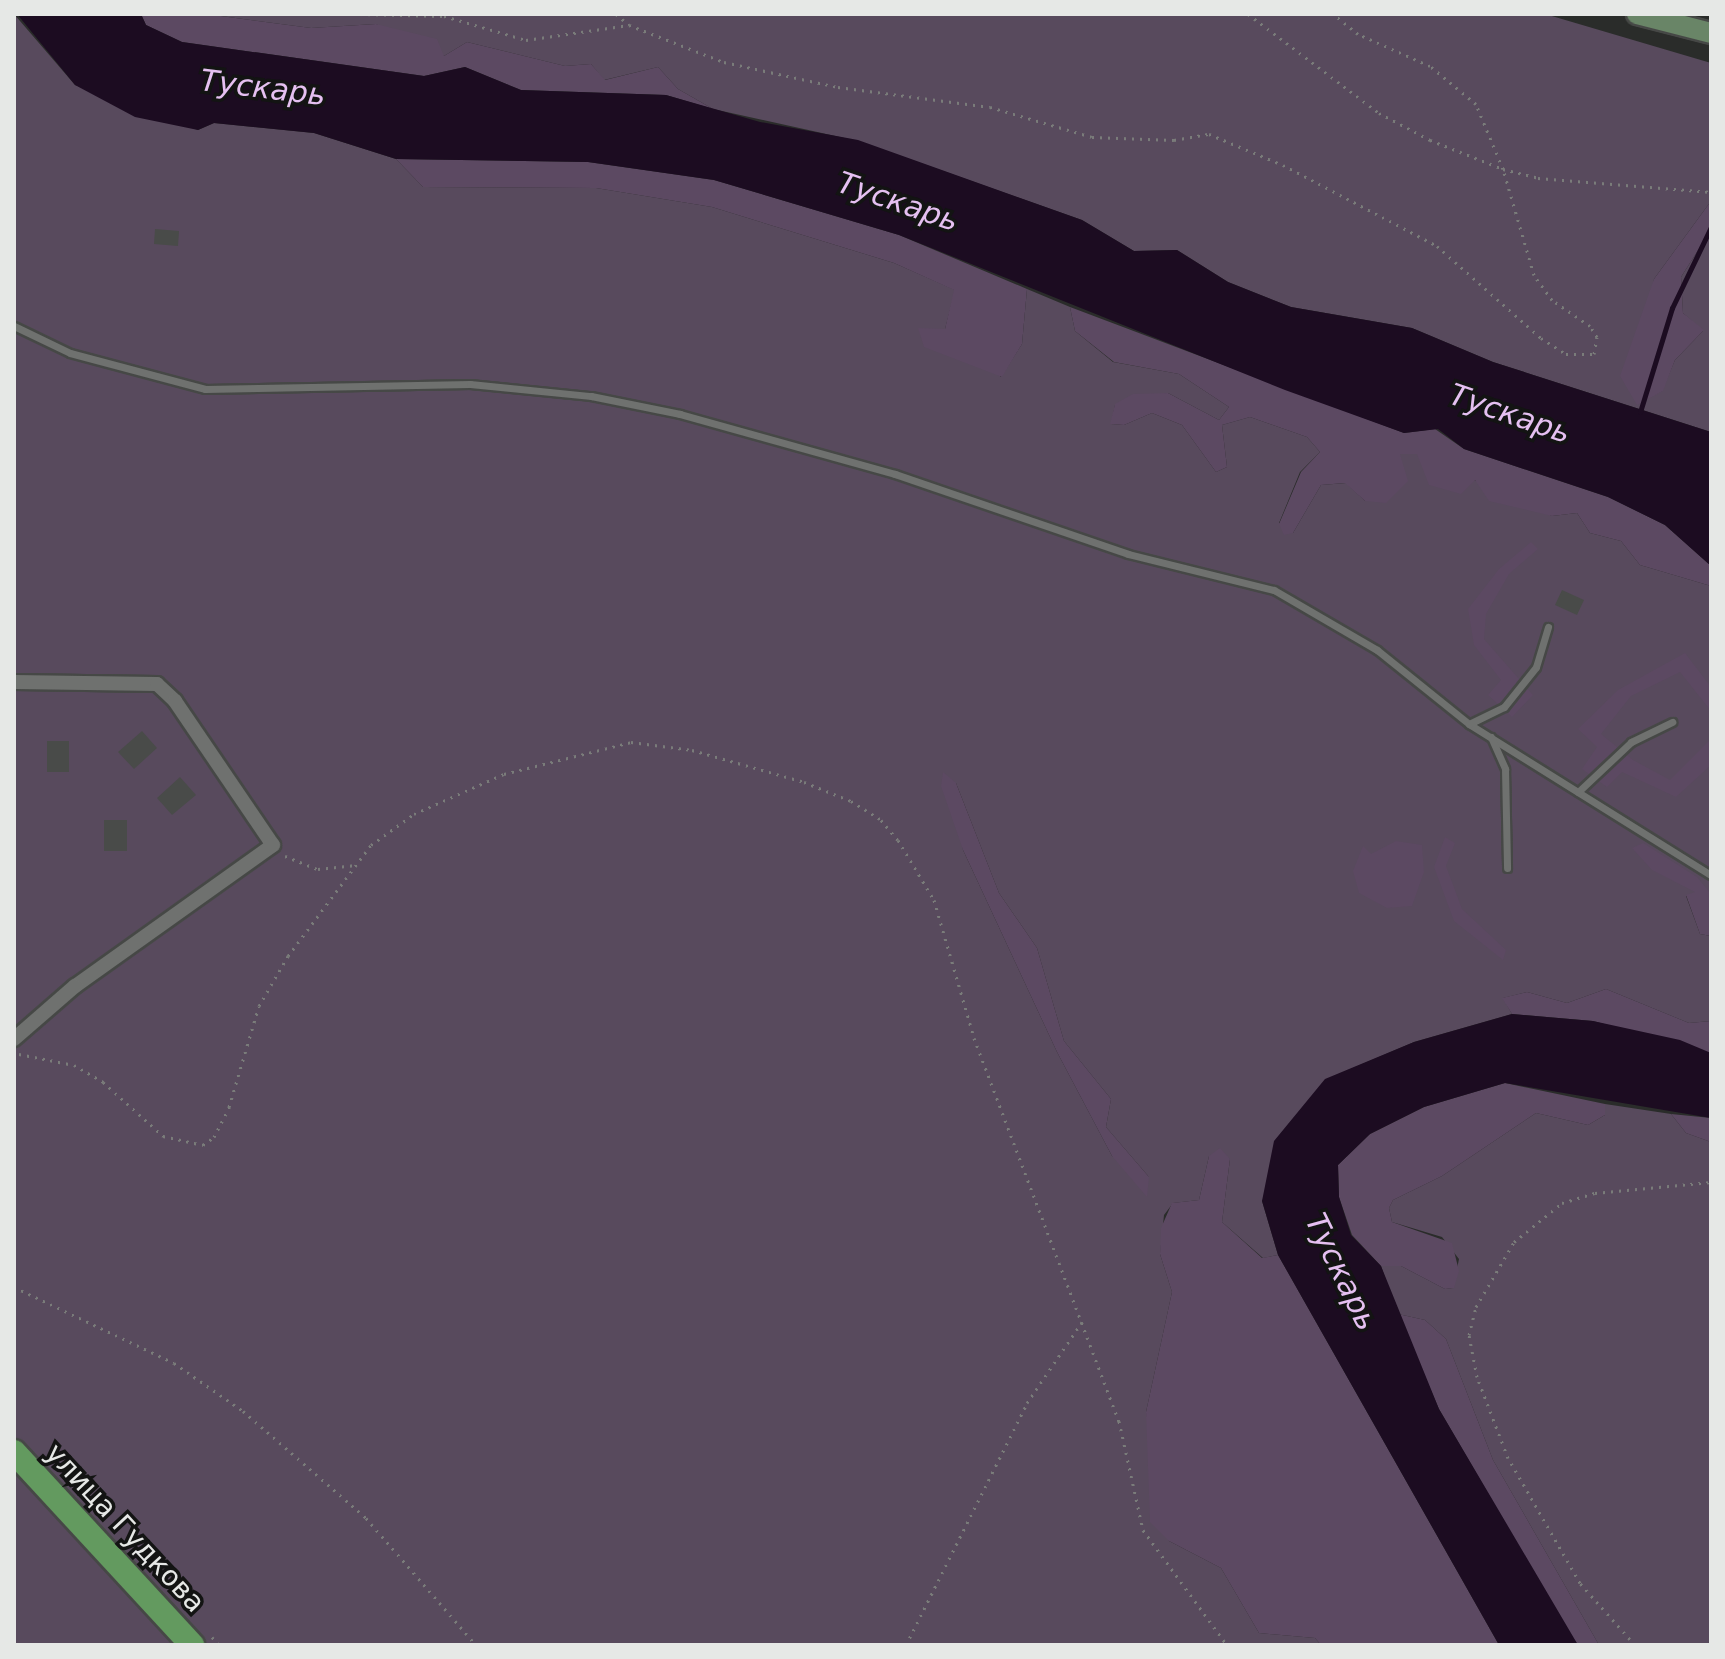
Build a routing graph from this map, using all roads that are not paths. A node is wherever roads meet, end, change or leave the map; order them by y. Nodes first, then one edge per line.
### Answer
1 (1637, 14) edge
2 (1711, 33) edge
3 (14, 326) edge
4 (1548, 627) dead end
5 (14, 682) edge
6 (1672, 722) dead end
7 (1469, 724) junction
8 (1491, 737) junction
9 (1578, 792) junction
10 (1507, 868) dead end
11 (1711, 875) edge
12 (14, 1039) edge
13 (14, 1452) edge
14 (192, 1645) edge

1 - 2 main road
3 - 7 lane
4 - 7 lane
5 - 12 street
6 - 9 lane
7 - 8 lane
8 - 9 lane
8 - 10 lane
9 - 11 lane
13 - 14 main road, улица Гудкова

